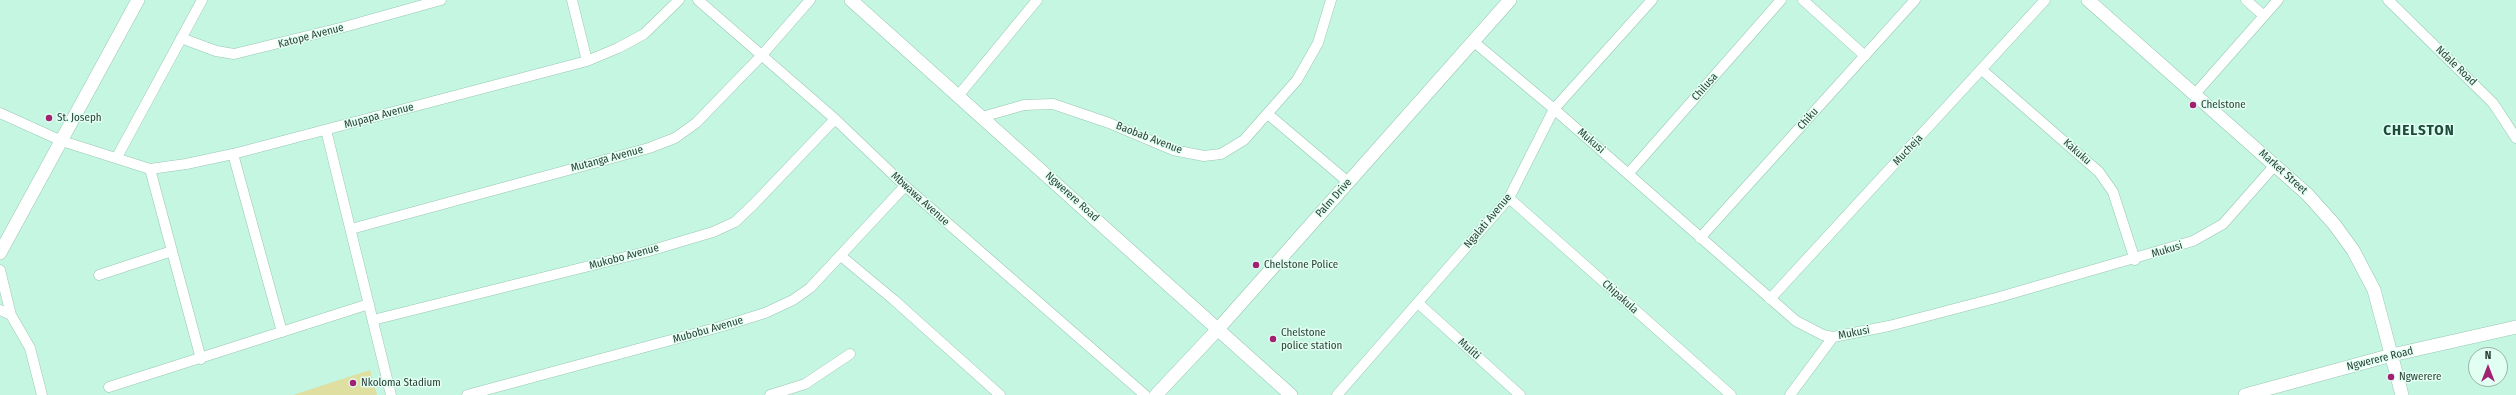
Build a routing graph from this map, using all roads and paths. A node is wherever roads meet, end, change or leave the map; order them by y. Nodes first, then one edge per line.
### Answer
1 (138, 0) edge
2 (202, 0) edge
3 (441, 0) edge
4 (572, 0) edge
5 (679, 0) edge
6 (698, 0) edge
7 (810, 0) edge
8 (851, 0) edge
9 (1037, 0) edge
10 (1331, 0) edge
11 (1510, 0) edge
12 (1652, 0) edge
13 (1781, 0) edge
14 (1803, 0) edge
15 (1915, 0) edge
16 (2045, 0) edge
17 (2088, 0) edge
18 (2246, 0) edge
19 (2278, 0) edge
20 (2388, 0) edge
21 (2264, 16) junction
22 (181, 38) junction
23 (1474, 42) junction
24 (762, 55) junction
25 (1865, 56) junction
26 (587, 61) junction
27 (1982, 70) junction
28 (2195, 94) junction
29 (958, 96) junction
30 (1554, 109) junction
31 (0, 113) edge
32 (982, 116) junction
33 (1268, 116) junction
34 (835, 119) junction
35 (326, 130) junction
36 (2516, 138) edge
37 (62, 141) junction
38 (233, 154) junction
39 (117, 157) junction
40 (2275, 165) junction
41 (150, 168) junction
42 (1628, 174) junction
43 (1348, 182) junction
44 (905, 186) junction
45 (1509, 198) junction
46 (351, 229) junction
47 (1700, 238) junction
48 (172, 251) junction
49 (0, 253) edge
50 (841, 256) junction
51 (2136, 260) junction
52 (0, 270) edge
53 (99, 275) dead end
54 (1770, 299) junction
55 (1418, 303) junction
56 (369, 304) junction
57 (0, 310) edge
58 (12, 315) junction
59 (373, 320) junction
60 (2516, 327) edge
61 (1219, 328) junction
62 (282, 332) junction
63 (1833, 337) junction
64 (850, 354) dead end
65 (2392, 355) junction
66 (201, 359) junction
67 (109, 387) dead end
68 (42, 395) edge
69 (391, 395) edge
70 (467, 395) edge
71 (770, 395) edge
72 (1000, 395) edge
73 (1145, 395) edge
74 (1156, 395) edge
75 (1291, 395) edge
76 (1336, 395) edge
77 (1520, 395) edge
78 (1731, 395) edge
79 (1790, 395) edge
80 (2245, 395) edge
81 (2402, 395) edge

1 - 37 street
2 - 22 street
3 - 22 street, Katope Avenue
4 - 26 street
5 - 26 street, Mupapa Avenue
6 - 24 street, Mbwawa Avenue
7 - 24 street, Mutanga Avenue
8 - 29 street, Ngwerere Road
9 - 29 street
10 - 33 street, Baobab Avenue
11 - 23 street, Palm Drive
12 - 30 street, Ngalati Avenue
13 - 42 street, Chilusa
14 - 25 street
15 - 25 street, Chiku
16 - 27 street, Mucheja
17 - 28 street, Market Street
18 - 21 street
19 - 21 street
20 - 36 street, Ndale Road
21 - 28 street
22 - 39 street
23 - 30 street, Mukusi
23 - 43 street, Palm Drive
24 - 34 street, Mbwawa Avenue
24 - 46 street, Mutanga Avenue
25 - 47 street, Chiku
26 - 35 street, Mupapa Avenue
27 - 51 street, Kakuku
27 - 54 street, Mucheja
28 - 40 street, Market Street
29 - 32 street, Ngwerere Road
30 - 42 street, Mukusi
30 - 45 street, Ngalati Avenue
31 - 37 street, Mupapa Avenue
32 - 33 street, Baobab Avenue
32 - 61 street, Ngwerere Road
33 - 43 street
34 - 44 street, Mbwawa Avenue
34 - 59 street, Mukobo Avenue
35 - 38 street, Mupapa Avenue
35 - 46 street
37 - 39 street, Mupapa Avenue
37 - 49 street
38 - 41 street, Mupapa Avenue
38 - 62 street
39 - 41 street, Mupapa Avenue
40 - 51 street, Mukusi
40 - 65 street, Market Street
41 - 48 street
42 - 47 street, Mukusi
43 - 61 street, Palm Drive
44 - 50 street, Mubobu Avenue
44 - 73 street, Mbwawa Avenue
45 - 55 street, Ngalati Avenue
45 - 78 street, Chipakula
46 - 56 street
47 - 54 street, Mukusi
48 - 53 street
48 - 66 street
50 - 70 street, Mubobu Avenue
50 - 72 street
51 - 63 street, Mukusi
52 - 58 street
54 - 63 street, Mukusi
55 - 76 street, Ngalati Avenue
55 - 77 street, Muliti
56 - 59 street
56 - 62 street
57 - 58 street
58 - 68 street
59 - 69 street
60 - 65 street, Ngwerere Road
61 - 74 street, Palm Drive
61 - 75 street, Ngwerere Road
62 - 66 street
63 - 79 street
64 - 71 street
65 - 80 street, Ngwerere Road
65 - 81 street, Market Street
66 - 67 street

